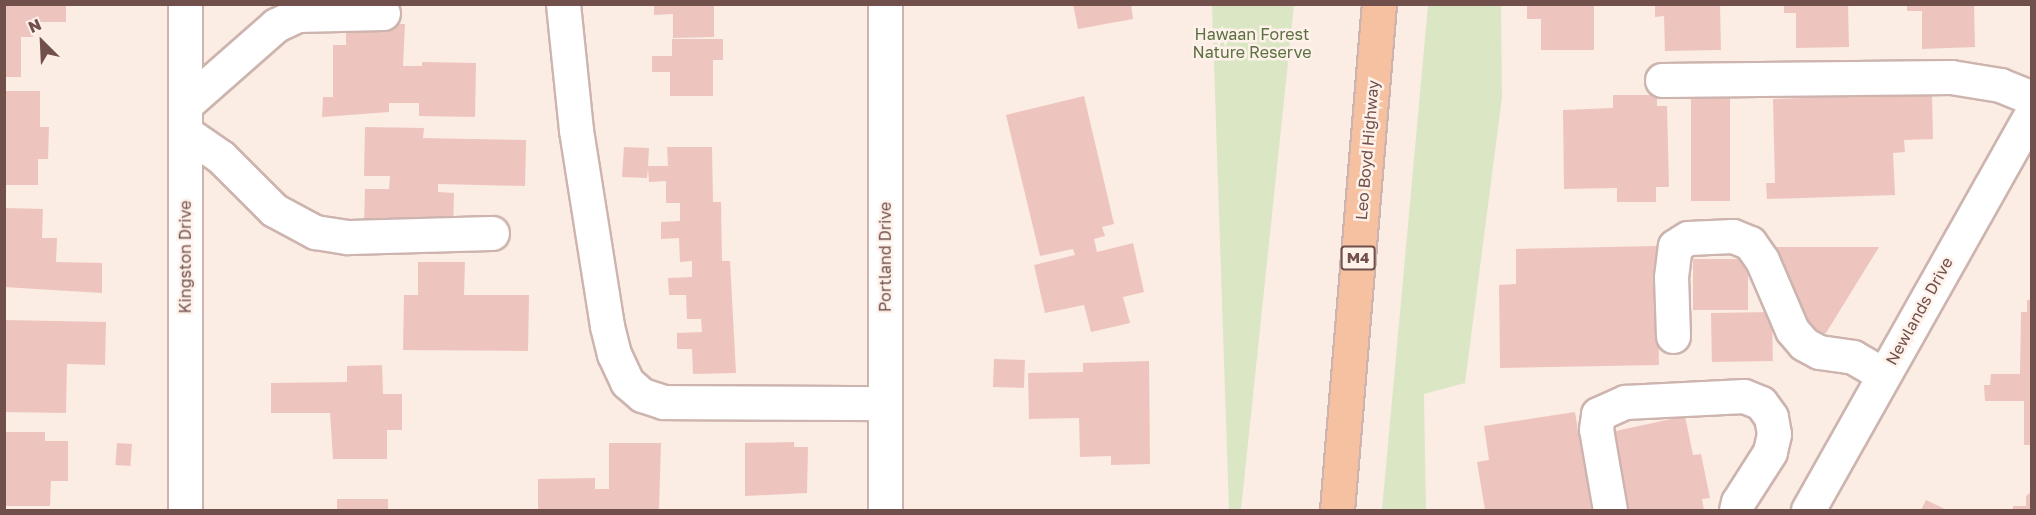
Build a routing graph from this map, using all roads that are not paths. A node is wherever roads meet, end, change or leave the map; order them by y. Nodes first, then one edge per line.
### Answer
1 (185, 4) edge
2 (562, 4) edge
3 (885, 4) edge
4 (1379, 4) edge
5 (383, 13) dead end
6 (1662, 80) dead end
7 (2031, 98) edge
8 (2031, 112) edge
9 (185, 118) junction
10 (492, 233) dead end
11 (1673, 336) dead end
12 (1883, 374) junction
13 (885, 403) junction
14 (185, 510) edge
15 (885, 510) edge
16 (1337, 510) edge
17 (1610, 510) edge
18 (1736, 510) edge
19 (1808, 510) edge

1 - 9 street, Kingston Drive
2 - 13 street
3 - 13 street, Portland Drive
4 - 16 main road, Leo Boyd Highway / M4
5 - 9 street
6 - 7 street
8 - 12 street, Newlands Drive
9 - 10 street
9 - 14 street, Kingston Drive
11 - 12 street
12 - 19 street, Newlands Drive
13 - 15 street, Portland Drive
17 - 18 street

